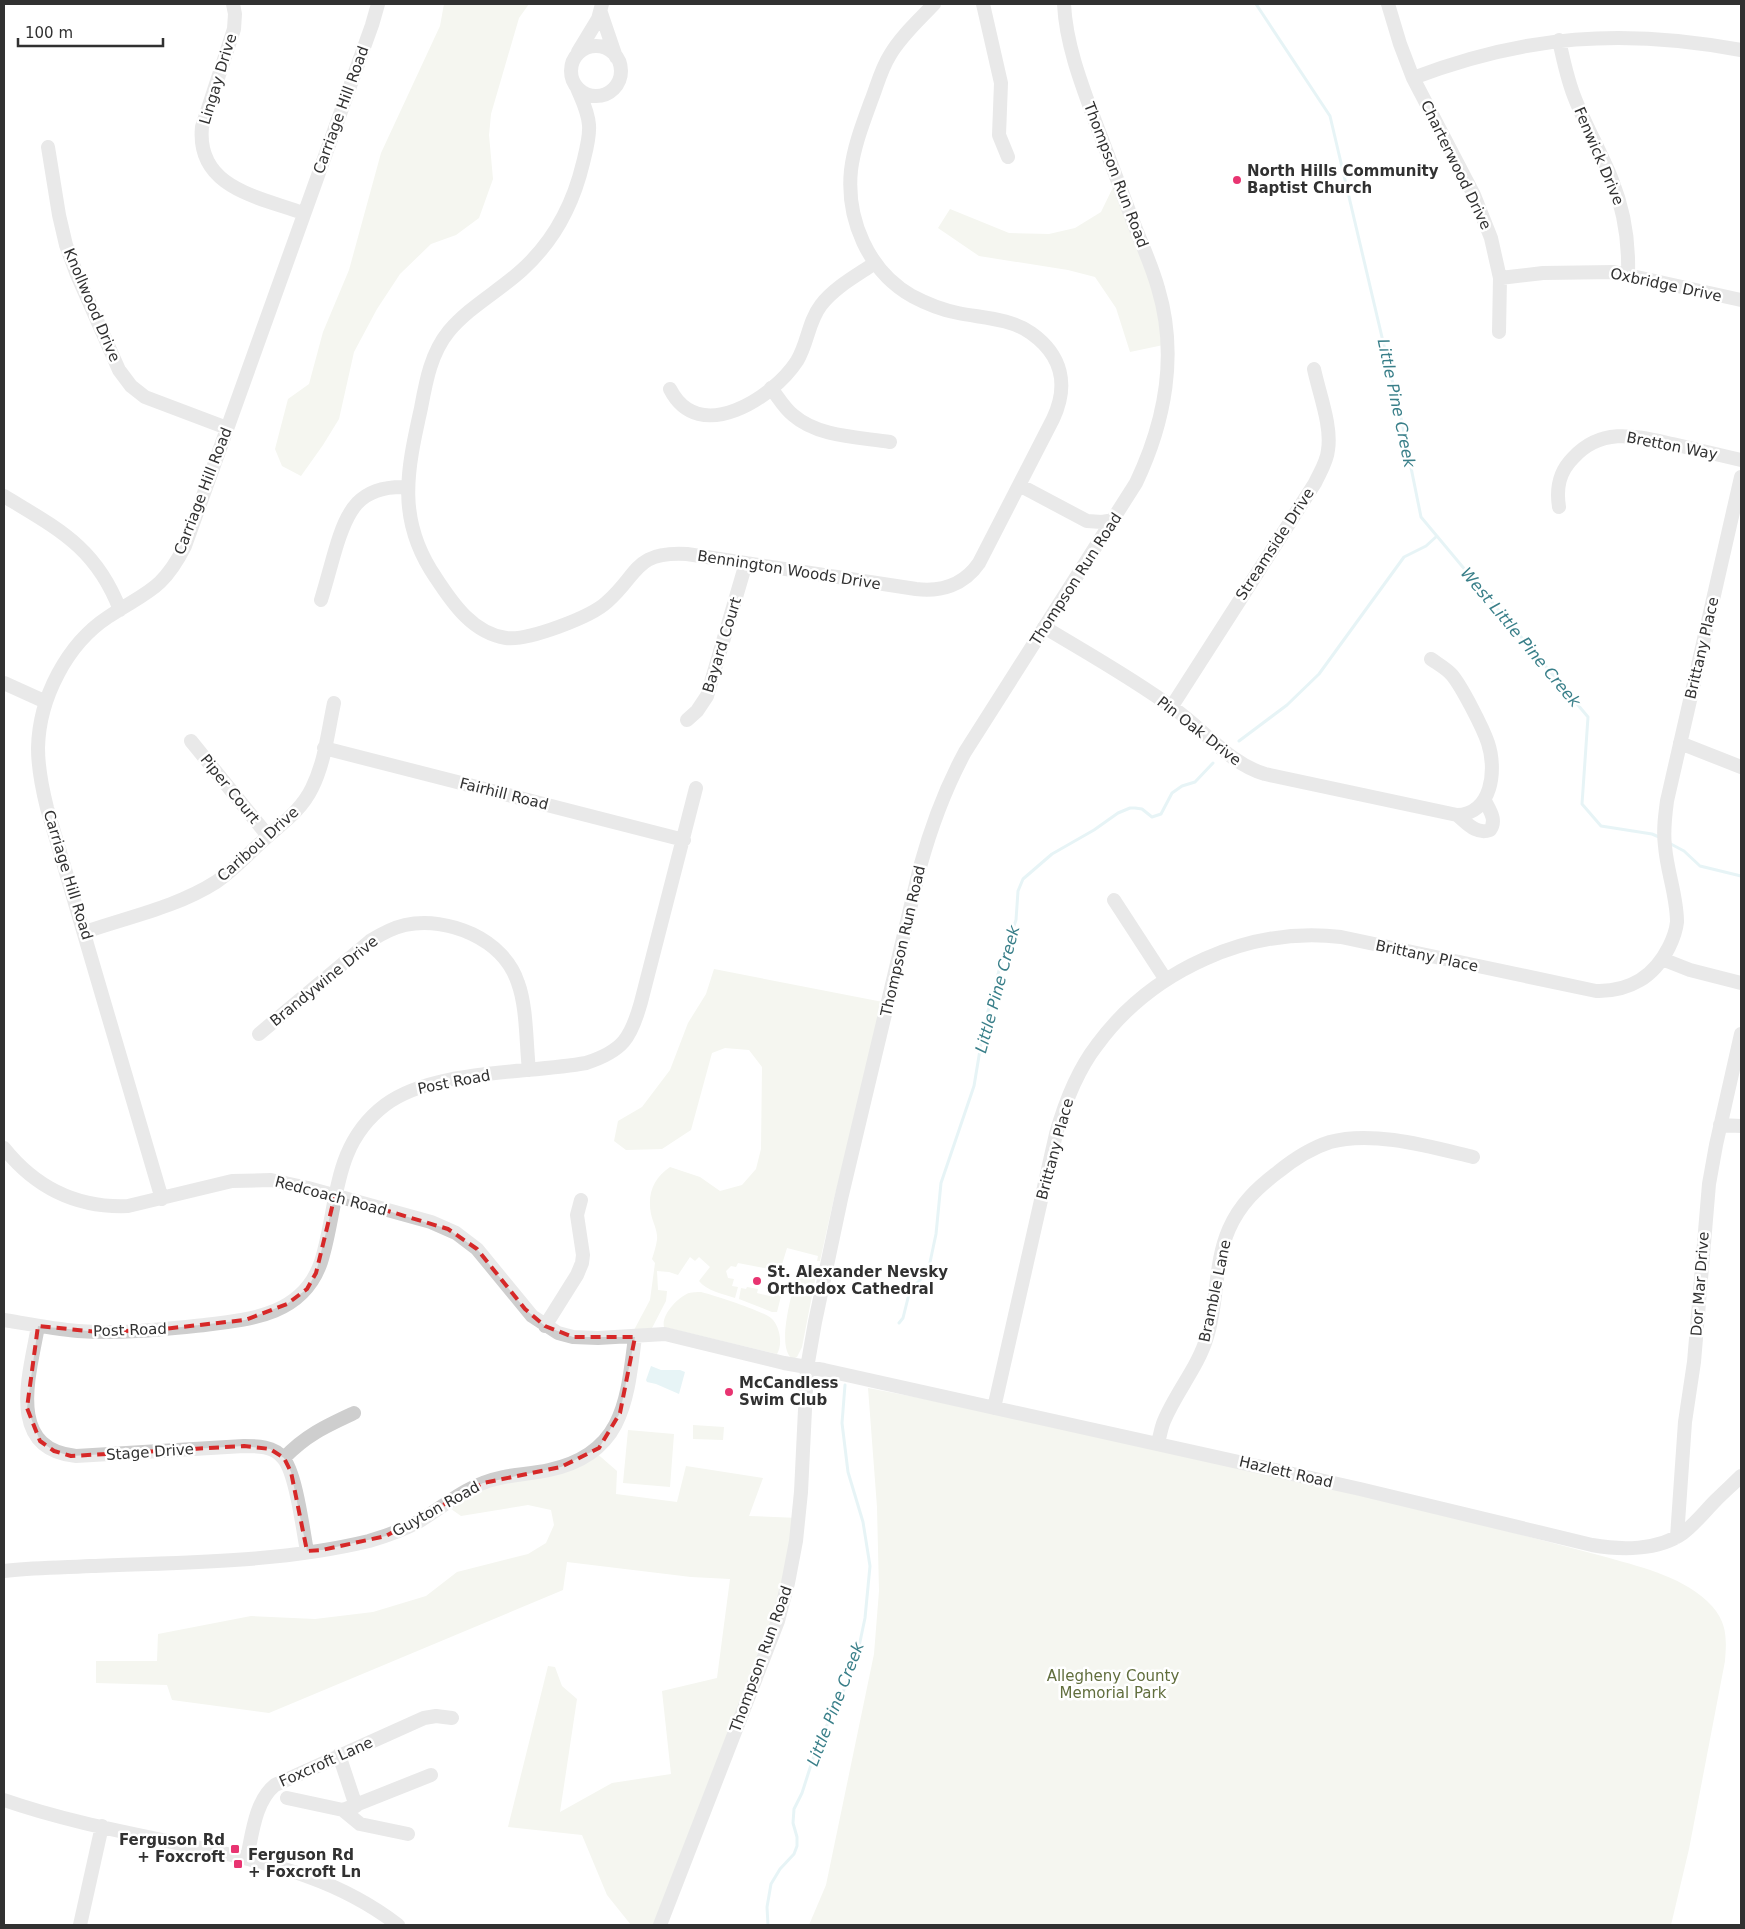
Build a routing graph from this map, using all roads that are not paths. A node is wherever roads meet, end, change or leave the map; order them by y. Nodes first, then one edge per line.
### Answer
1 (233, 4) edge
2 (378, 4) edge
3 (934, 4) edge
4 (983, 4) edge
5 (1064, 4) edge
6 (1388, 4) edge
7 (601, 8) edge
8 (1559, 40) junction
9 (1741, 50) edge
10 (576, 56) junction
11 (616, 57) junction
12 (1413, 78) junction
13 (577, 88) junction
14 (608, 94) junction
15 (589, 126) junction
16 (48, 147) dead end
17 (1008, 157) dead end
18 (303, 213) junction
19 (875, 263) junction
20 (1628, 274) junction
21 (1500, 278) junction
22 (1741, 300) edge
23 (1499, 332) dead end
24 (1314, 369) dead end
25 (771, 388) junction
26 (670, 389) dead end
27 (227, 428) junction
28 (890, 442) dead end
29 (1741, 460) edge
30 (1741, 477) edge
31 (1018, 485) junction
32 (407, 487) junction
33 (4, 496) edge
34 (1559, 507) dead end
35 (1114, 520) junction
36 (1087, 521) junction
37 (1097, 546) junction
38 (746, 563) junction
39 (321, 600) dead end
40 (120, 610) junction
41 (1044, 626) junction
42 (1431, 659) dead end
43 (4, 683) edge
44 (46, 702) junction
45 (334, 703) dead end
46 (1172, 706) junction
47 (687, 720) dead end
48 (191, 742) dead end
49 (1680, 743) junction
50 (324, 748) junction
51 (1741, 767) edge
52 (696, 788) dead end
53 (1485, 801) junction
54 (1457, 815) junction
55 (268, 836) junction
56 (684, 840) junction
57 (1114, 900) dead end
58 (85, 932) junction
59 (1662, 959) junction
60 (1166, 980) junction
61 (1741, 983) edge
62 (259, 1034) dead end
63 (1741, 1034) edge
64 (529, 1070) junction
65 (1720, 1124) junction
66 (1741, 1126) edge
67 (4, 1148) edge
68 (1473, 1157) dead end
69 (335, 1195) junction
70 (162, 1199) junction
71 (581, 1200) dead end
72 (4, 1320) edge
73 (38, 1326) junction
74 (544, 1326) junction
75 (635, 1337) junction
76 (807, 1368) junction
77 (994, 1408) junction
78 (354, 1413) dead end
79 (1158, 1443) junction
80 (284, 1458) junction
81 (1741, 1476) edge
82 (1677, 1537) junction
83 (307, 1551) junction
84 (4, 1571) edge
85 (452, 1718) dead end
86 (339, 1755) junction
87 (431, 1775) dead end
88 (287, 1798) dead end
89 (4, 1800) edge
90 (350, 1808) junction
91 (102, 1826) junction
92 (408, 1834) dead end
93 (247, 1858) junction
94 (80, 1925) edge
95 (398, 1925) edge
96 (660, 1925) edge

1 - 18 street, Lingay Drive
2 - 18 street, Carriage Hill Road
3 - 19 street, Bennington Woods Drive
4 - 17 street
5 - 35 street, Thompson Run Road
6 - 12 street, Charterwood Drive
7 - 10 street, Bennington Woods Drive
7 - 11 street, Bennington Woods Drive
8 - 9 street
8 - 12 street
8 - 20 street, Fenwick Drive
10 - 11 street
10 - 13 street, Bennington Woods Drive
11 - 14 street, Bennington Woods Drive
12 - 21 street, Charterwood Drive
13 - 14 street
13 - 15 street, Bennington Woods Drive
14 - 15 street, Bennington Woods Drive
15 - 32 street, Bennington Woods Drive
16 - 27 street, Knollwood Drive
18 - 27 street, Carriage Hill Road
19 - 25 street
19 - 31 street, Bennington Woods Drive
20 - 21 street, Oxbridge Drive
20 - 22 street, Oxbridge Drive
21 - 23 street, Charterwood Drive
24 - 46 street, Streamside Drive
25 - 26 street
25 - 28 street
27 - 40 street, Carriage Hill Road
29 - 34 street, Bretton Way
30 - 49 street, Brittany Place
31 - 36 street
31 - 38 street, Bennington Woods Drive
32 - 38 street, Bennington Woods Drive
32 - 39 street
33 - 40 street
35 - 36 street
35 - 37 street, Thompson Run Road
36 - 37 street
37 - 41 street, Thompson Run Road
38 - 47 street, Bayard Court
40 - 44 street, Carriage Hill Road
41 - 46 street, Pin Oak Drive
41 - 76 street, Thompson Run Road
42 - 53 street
43 - 44 street
44 - 58 street, Carriage Hill Road
45 - 50 street, Caribou Drive
46 - 54 street, Pin Oak Drive
48 - 55 street, Piper Court
49 - 51 street
49 - 59 street, Brittany Place
50 - 55 street, Caribou Drive
50 - 56 street, Fairhill Road
52 - 56 street, Post Road
53 - 54 street
53 - 54 street, Pin Oak Drive
55 - 58 street, Caribou Drive
56 - 64 street, Post Road
57 - 60 street
58 - 70 street, Carriage Hill Road
59 - 60 street, Brittany Place
59 - 61 street
60 - 77 street, Brittany Place
62 - 64 street, Brandywine Drive
63 - 65 street, Dor Mar Drive
64 - 69 street, Post Road
65 - 66 street
65 - 82 street, Dor Mar Drive
67 - 70 street, Redcoach Road
68 - 79 street, Bramble Lane
69 - 70 street, Redcoach Road
69 - 73 street, Post Road
69 - 74 street, Redcoach Road
71 - 74 street
72 - 73 street, Post Road
73 - 80 street, Stage Drive
74 - 75 street, Redcoach Road
75 - 76 street
75 - 83 street, Guyton Road
76 - 77 street, Hazlett Road
76 - 96 street, Thompson Run Road
77 - 79 street, Hazlett Road
78 - 80 street
79 - 82 street, Hazlett Road
80 - 83 street
81 - 82 street, Hazlett Road
83 - 84 street, Guyton Road
85 - 86 street, Foxcroft Lane
86 - 90 street
86 - 93 street, Foxcroft Lane
87 - 90 street
88 - 90 street
89 - 91 street
90 - 92 street
91 - 93 street
91 - 94 street
93 - 95 street

